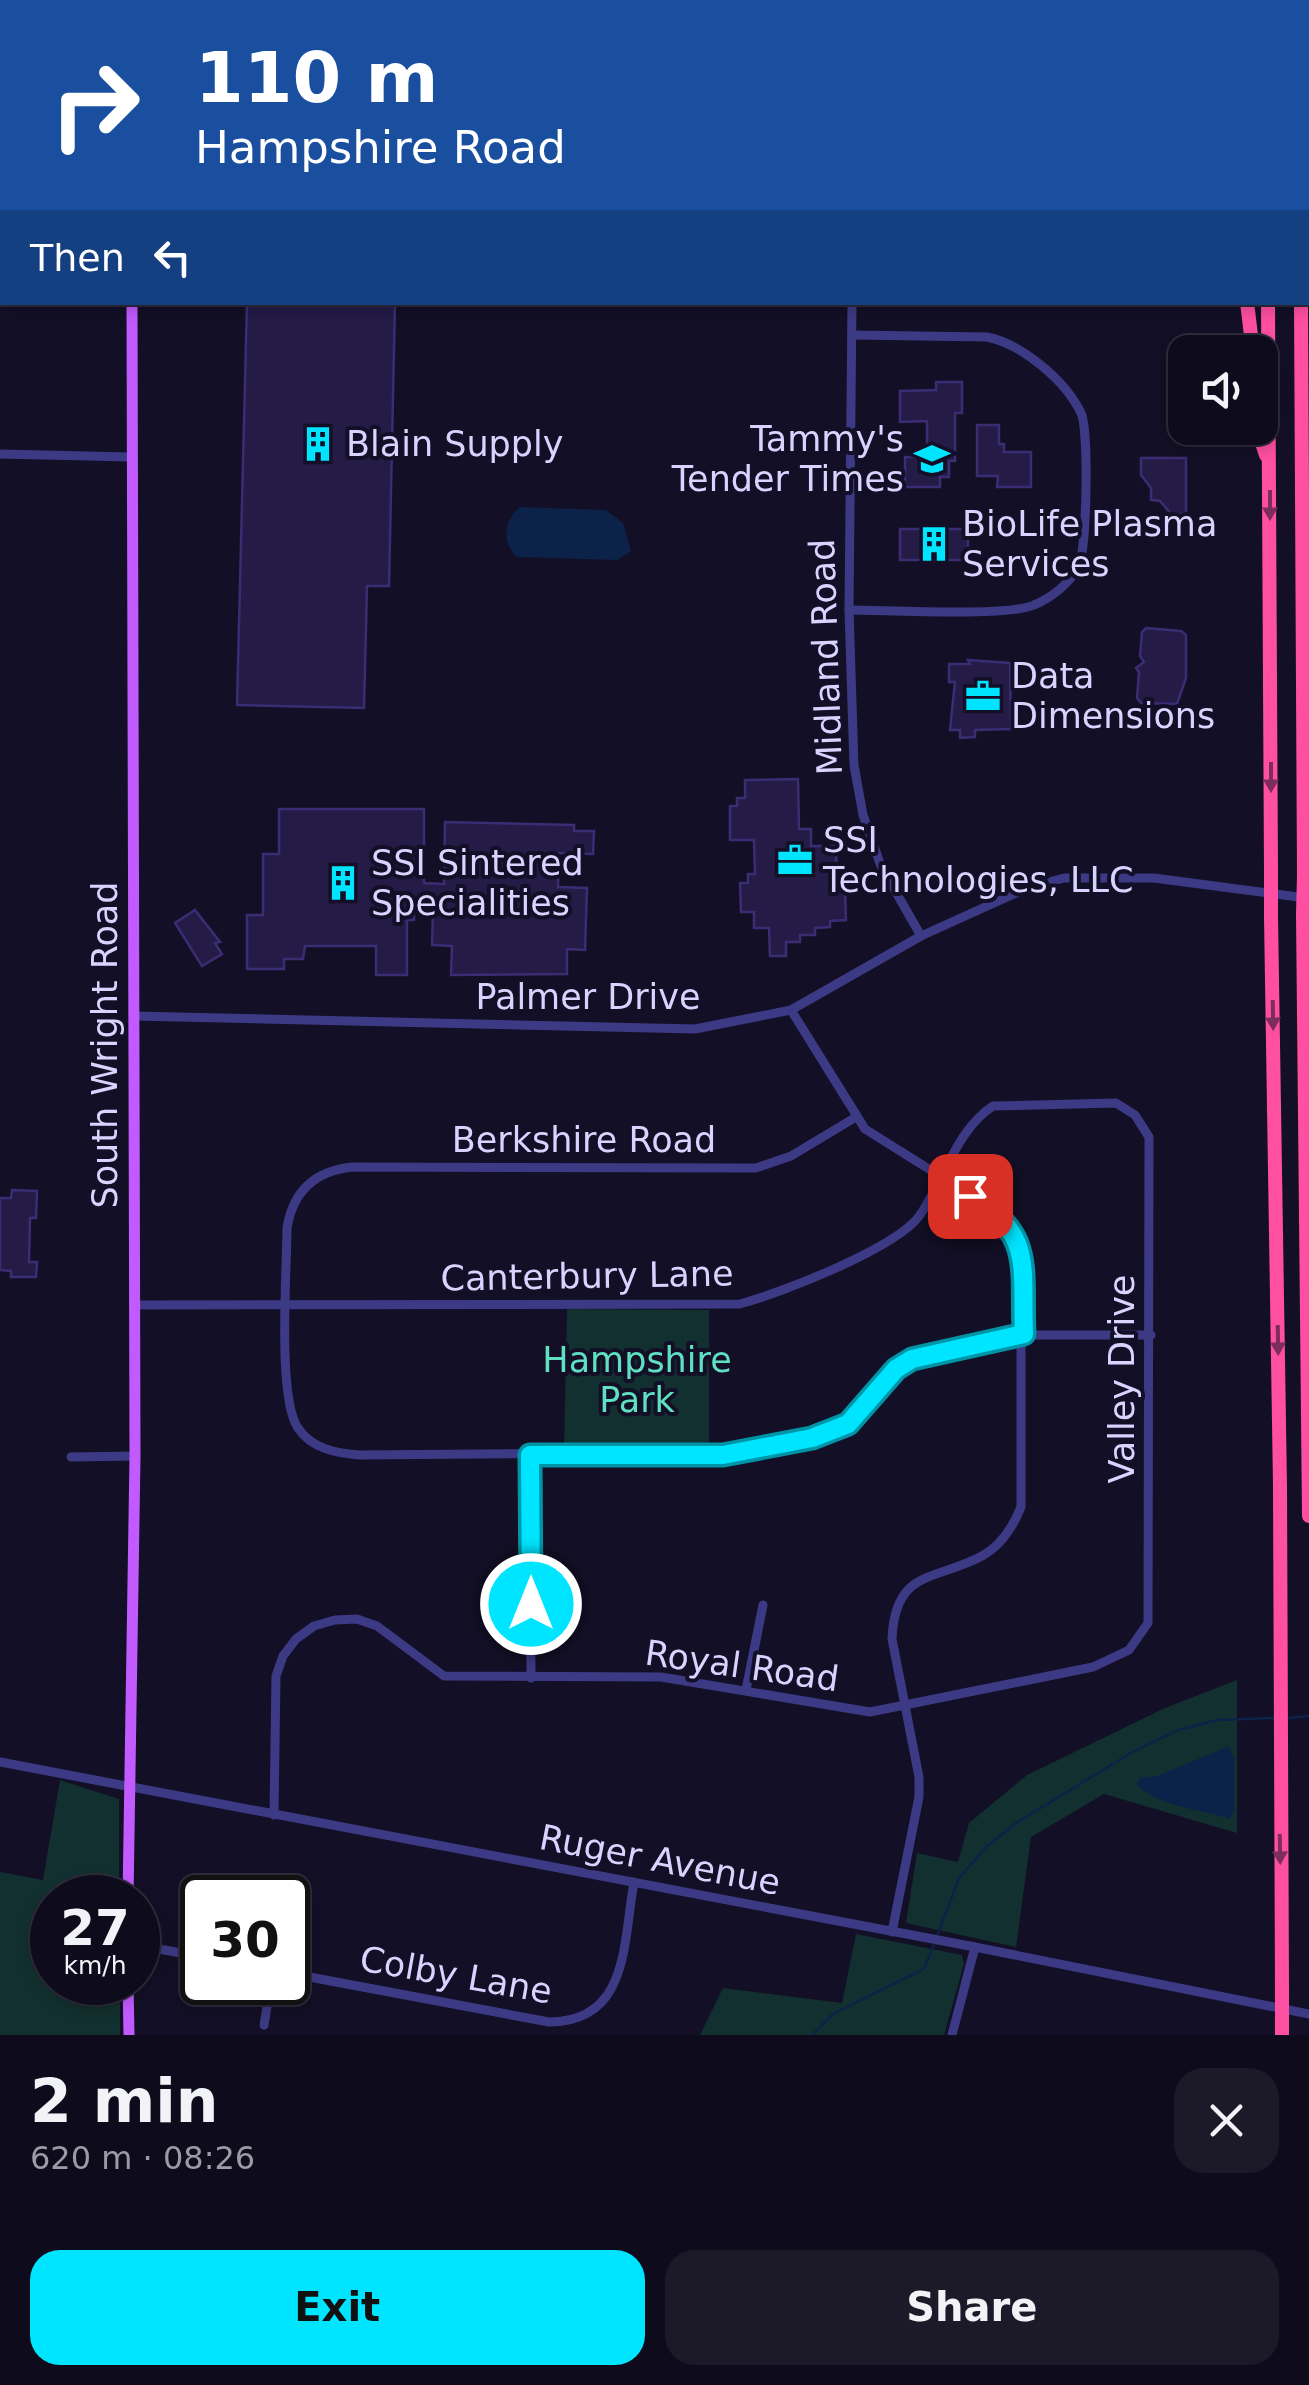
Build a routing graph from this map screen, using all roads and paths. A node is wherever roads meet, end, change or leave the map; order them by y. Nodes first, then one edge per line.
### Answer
1 (132, 305) edge
2 (852, 305) edge
3 (1247, 305) edge
4 (1268, 305) edge
5 (1301, 305) edge
6 (852, 335) junction
7 (1251, 335) edge
8 (1262, 445) edge
9 (0, 454) edge
10 (130, 458) junction
11 (1270, 466) junction
12 (1306, 524) edge
13 (849, 610) junction
14 (1309, 898) edge
15 (920, 936) junction
16 (791, 1010) junction
17 (133, 1016) junction
18 (1135, 1114) joint
19 (856, 1117) junction
20 (941, 1178) junction
21 (134, 1305) junction
22 (288, 1306) junction
23 (1024, 1334) junction
24 (1151, 1334) junction
25 (530, 1455) junction
26 (136, 1456) junction
27 (71, 1457) dead end
28 (1309, 1516) edge
29 (763, 1605) dead end
30 (1134, 1644) joint
31 (531, 1678) junction
32 (746, 1690) junction
33 (905, 1706) junction
34 (0, 1762) edge
35 (128, 1787) junction
36 (274, 1815) junction
37 (128, 1875) edge
38 (634, 1882) junction
39 (892, 1932) junction
40 (975, 1947) junction
41 (310, 1978) edge
42 (128, 2005) edge
43 (267, 2005) edge
44 (1309, 2014) edge
45 (264, 2025) dead end
46 (129, 2035) edge
47 (952, 2035) edge
48 (1282, 2035) edge

1 - 10 main road, South Wright Road
2 - 6 street, Midland Road
3 - 7 highway
4 - 11 highway
5 - 12 highway
6 - 13 street, Midland Road
6 - 13 street
8 - 11 highway
9 - 10 street
10 - 17 main road, South Wright Road
11 -> 48 highway, bridge
12 - 28 highway, bridge
13 - 15 street, Midland Road
14 - 15 street, Palmer Drive
15 - 16 street, Palmer Drive
16 - 17 street, Palmer Drive
16 - 19 street
17 - 21 main road, South Wright Road
18 - 20 street, Canterbury Lane
18 - 24 street, Valley Drive
19 - 20 street
19 - 22 street, Berkshire Road
20 - 22 street, Canterbury Lane
20 - 23 street
21 - 22 street, Canterbury Lane
21 - 26 main road, South Wright Road
22 - 25 street
23 - 24 street
23 - 25 street
23 - 33 street
24 - 30 street, Valley Drive
25 - 31 street
26 - 27 street
26 - 35 main road, South Wright Road
29 - 32 street
30 - 33 street, Royal Road
31 - 32 street, Royal Road
31 - 36 street, Royal Road
32 - 33 street, Royal Road
33 - 39 street
34 - 35 street, Ruger Avenue
35 - 36 street, Ruger Avenue
35 - 37 main road, South Wright Road
36 - 38 street, Ruger Avenue
38 - 39 street, Ruger Avenue
38 - 41 street, Colby Lane
39 - 40 street, Ruger Avenue
40 - 44 street, Ruger Avenue
40 - 47 street
42 - 46 main road
43 - 45 street

